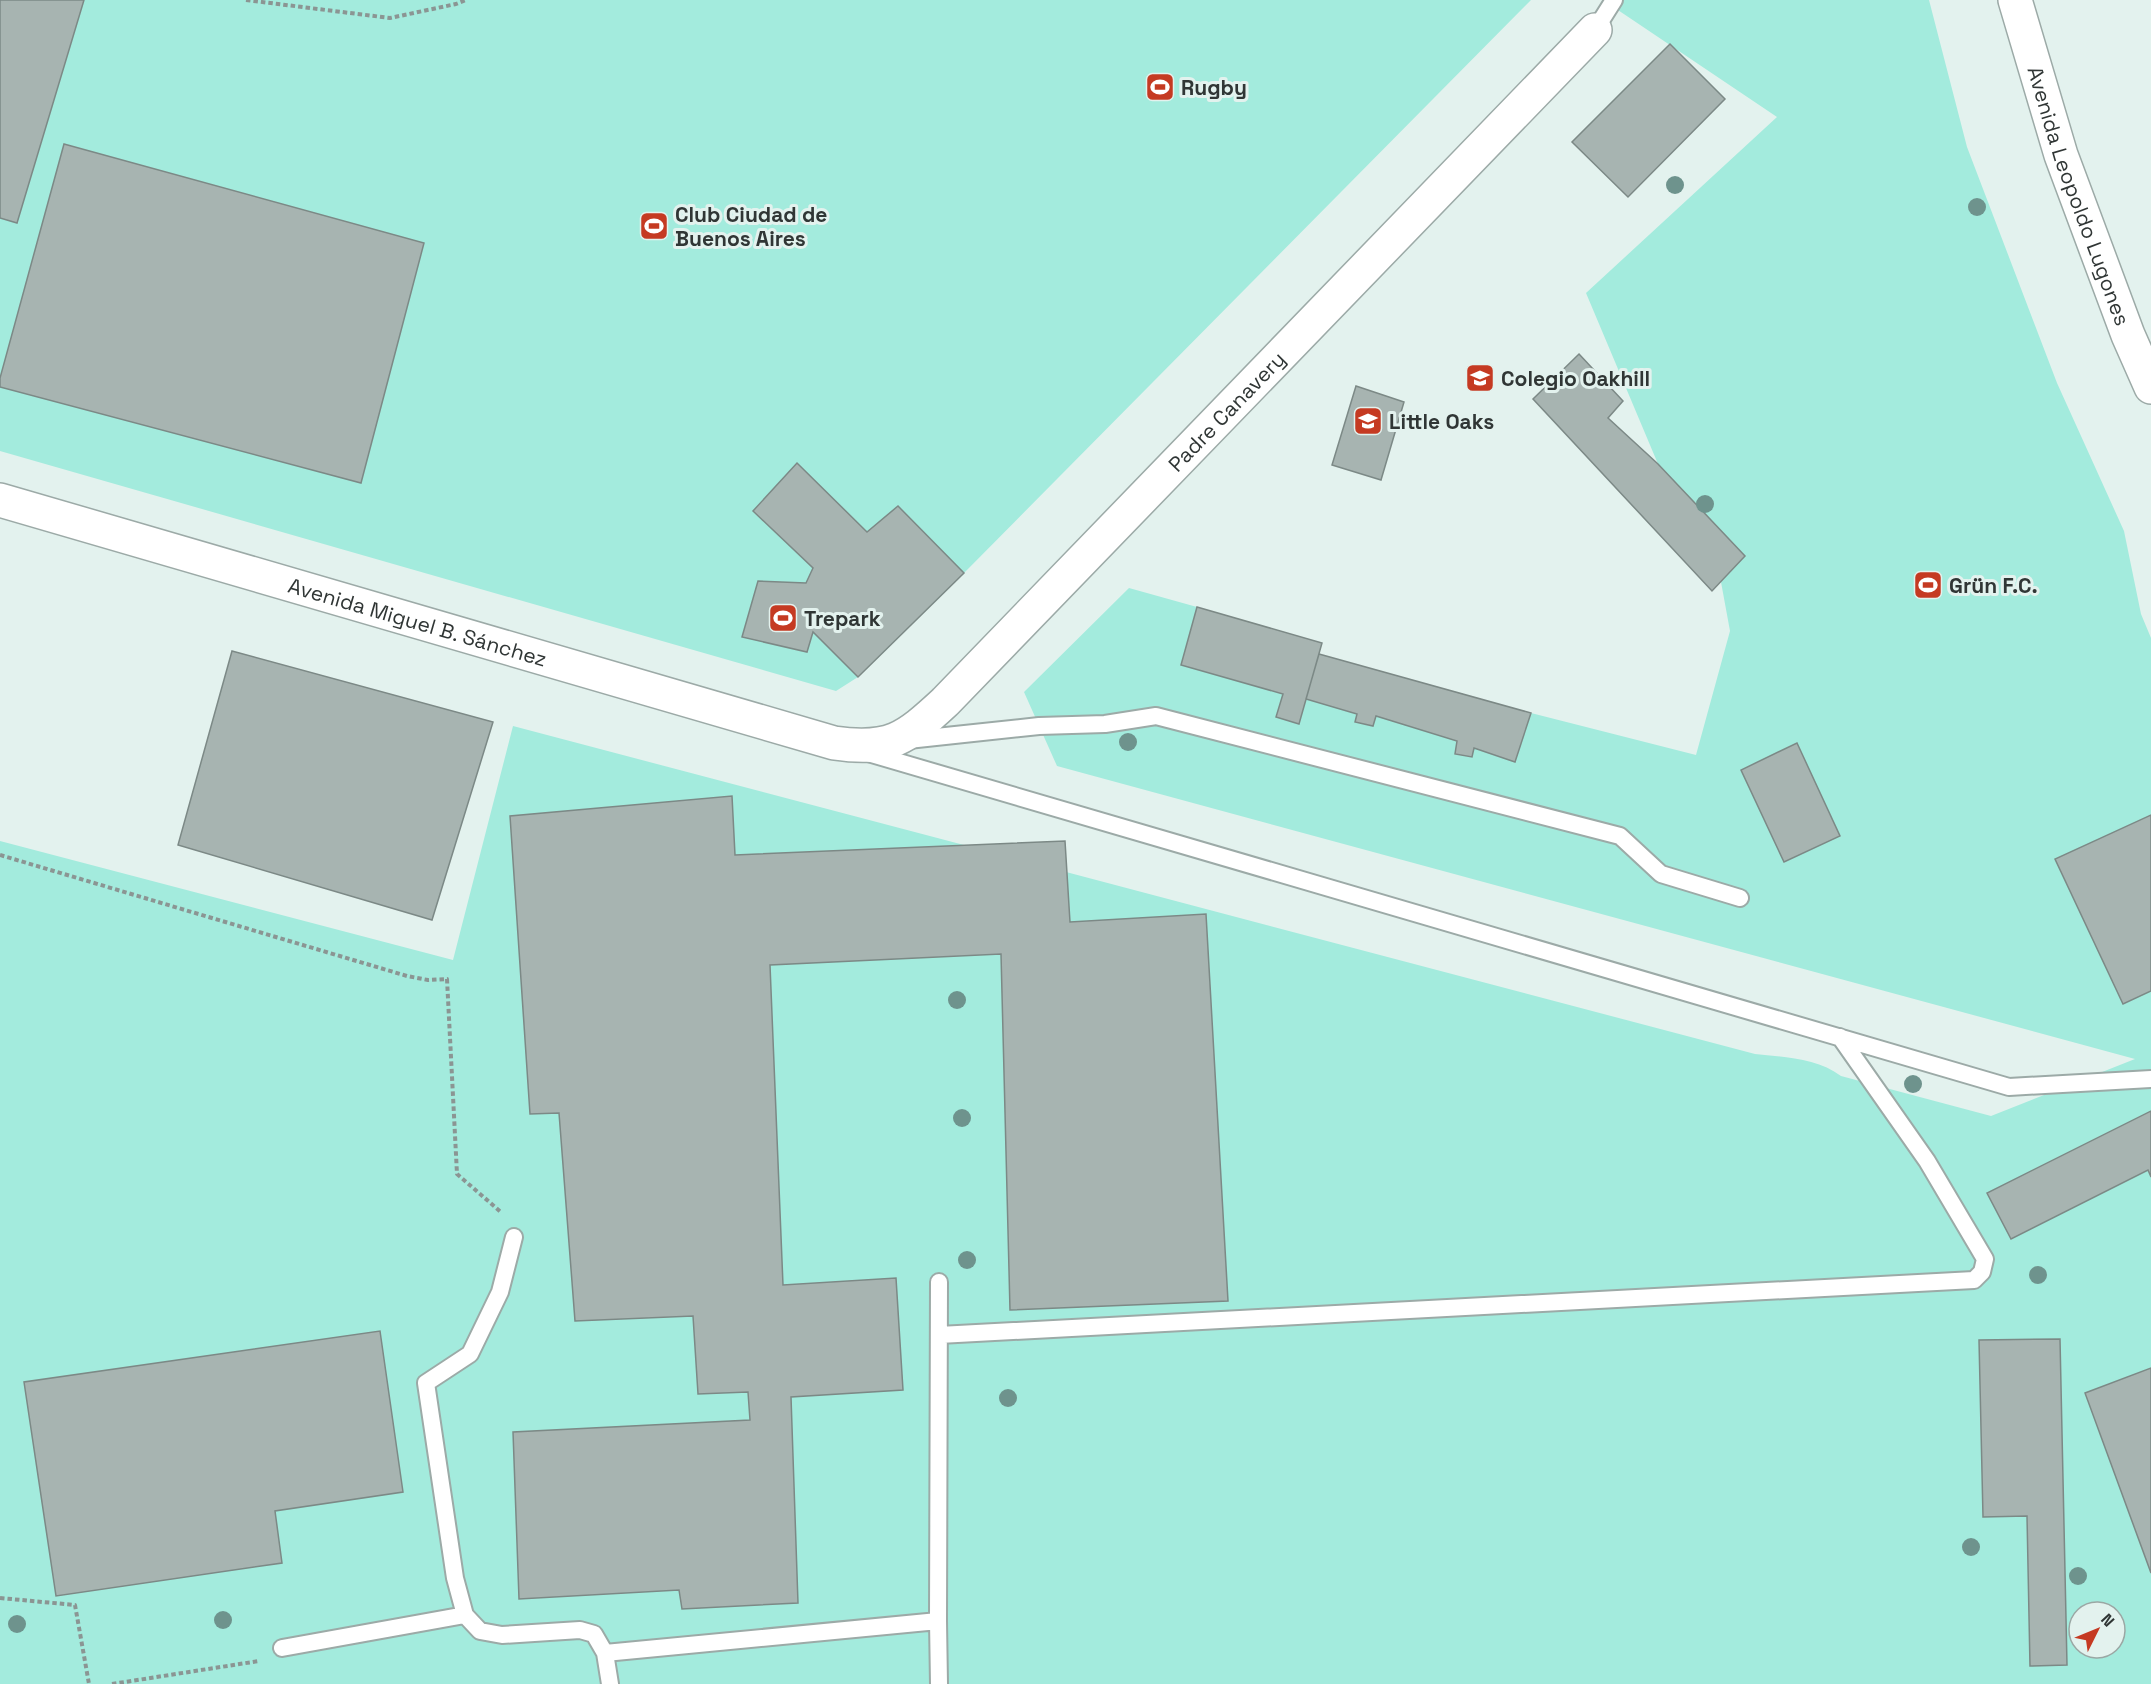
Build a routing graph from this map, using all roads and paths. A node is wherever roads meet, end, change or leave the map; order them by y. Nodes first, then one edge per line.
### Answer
1 (246, 0) edge
2 (466, 0) edge
3 (1614, 0) edge
4 (2015, 0) edge
5 (1595, 30) joint
6 (2151, 387) edge
7 (0, 500) edge
8 (895, 741) junction
9 (834, 743) junction
10 (0, 855) edge
11 (1740, 898) dead end
12 (1840, 1037) junction
13 (2151, 1079) edge
14 (514, 1237) joint
15 (939, 1282) dead end
16 (939, 1335) junction
17 (0, 1598) edge
18 (465, 1615) junction
19 (938, 1621) junction
20 (282, 1648) joint
21 (605, 1653) junction
22 (89, 1684) edge
23 (112, 1684) edge
24 (610, 1684) edge
25 (939, 1684) edge

1 - 2 path
3 - 5 lane
4 - 6 main road, Avenida Leopoldo Lugones
5 - 8 main road, Padre Canavery
7 - 9 main road, Avenida Miguel B. Sánchez
8 - 9 main road, Padre Canavery
8 - 11 lane
9 - 12 lane
10 - 14 path
12 - 13 lane
12 - 16 lane
14 - 18 lane
15 - 16 lane
16 - 19 lane
17 - 22 path
18 - 20 lane
18 - 21 lane
19 - 21 lane
19 - 25 lane
20 - 23 path
21 - 24 lane

